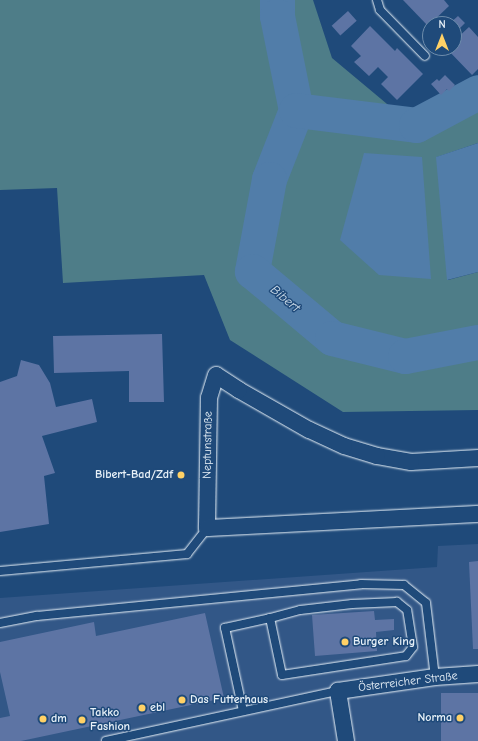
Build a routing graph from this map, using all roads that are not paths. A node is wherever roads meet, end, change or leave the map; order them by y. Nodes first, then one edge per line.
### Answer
1 (377, 0) edge
2 (422, 52) edge
3 (478, 458) edge
4 (478, 514) edge
5 (207, 528) junction
6 (0, 571) edge
7 (270, 618) junction
8 (0, 623) edge
9 (478, 674) edge
10 (435, 677) junction
11 (338, 691) junction
12 (243, 711) junction
13 (106, 741) edge
14 (346, 741) edge

1 - 2 lane
3 - 5 street, Neptunstraße
4 - 5 street
5 - 6 lane
7 - 7 lane
7 - 12 lane
8 - 10 lane
9 - 10 street, Österreicher Straße
10 - 11 street, Österreicher Straße
11 - 12 lane
11 - 14 street
12 - 13 lane

